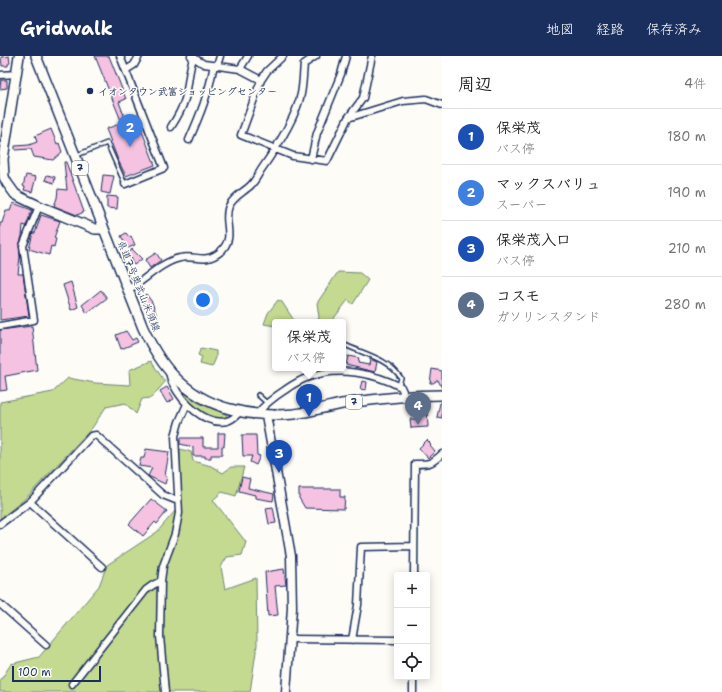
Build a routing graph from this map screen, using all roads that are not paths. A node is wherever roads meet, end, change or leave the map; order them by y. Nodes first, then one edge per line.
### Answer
1 (19, 56) edge
2 (36, 56) edge
3 (120, 56) edge
4 (139, 56) edge
5 (220, 56) edge
6 (248, 56) edge
7 (284, 56) edge
8 (316, 56) edge
9 (346, 56) edge
10 (372, 56) edge
11 (193, 57) edge
12 (215, 66) junction
13 (240, 69) junction
14 (126, 70) junction
15 (16, 74) junction
16 (0, 75) edge
17 (261, 80) junction
18 (442, 105) edge
19 (348, 118) junction
20 (172, 127) dead end
21 (189, 140) dead end
22 (276, 148) junction
23 (75, 155) junction
24 (311, 159) junction
25 (125, 184) joint
26 (39, 206) junction
27 (104, 229) junction
28 (128, 290) junction
29 (0, 326) edge
30 (346, 345) edge
31 (168, 369) junction
32 (399, 386) junction
33 (258, 395) dead end
34 (442, 395) edge
35 (405, 396) junction
36 (267, 403) junction
37 (187, 404) junction
38 (240, 412) junction
39 (261, 414) junction
40 (442, 454) edge
41 (178, 501) junction
42 (30, 502) junction
43 (0, 524) edge
44 (414, 546) junction
45 (102, 567) dead end
46 (414, 572) edge
47 (161, 581) junction
48 (0, 604) edge
49 (290, 640) junction
50 (352, 640) junction
51 (394, 640) edge
52 (46, 645) dead end
53 (413, 680) edge
54 (72, 684) dead end
55 (165, 692) edge
56 (286, 692) edge
57 (413, 692) edge

1 - 15 main road
2 - 23 main road, 県道7号奥武山米須線 / 7
3 - 14 street
4 - 14 street
5 - 12 street
6 - 13 street
7 - 17 street
8 - 22 street
9 - 24 street
10 - 19 street
11 - 12 street
11 - 20 street
12 - 13 street
12 - 21 street
13 - 17 street
14 - 25 street
15 - 16 street
15 - 26 main road
17 - 22 street
18 - 19 street
19 - 24 street
22 - 24 street
22 - 28 street
23 - 25 lane
23 - 27 main road, 県道7号奥武山米須線 / 7
26 - 27 main road
26 - 29 street
27 - 28 main road, 県道7号奥武山米須線 / 7
28 - 31 main road, 県道7号奥武山米須線 / 7
30 - 32 lane
31 - 37 street
31 - 38 main road, 県道7号奥武山米須線 / 7
32 - 35 street
32 - 36 street
33 - 36 lane
34 - 35 main road, 県道7号奥武山米須線 / 7
35 - 39 main road, 県道7号奥武山米須線 / 7
36 - 39 street
37 - 38 street
37 - 41 street
38 - 39 main road, 県道7号奥武山米須線 / 7
39 - 49 street
40 - 44 street
41 - 42 street
41 - 47 street
42 - 43 street
42 - 45 street
44 - 46 street
44 - 50 street
47 - 54 street
47 - 55 street
48 - 52 street
49 - 50 street
49 - 56 street
50 - 51 street
53 - 57 street

